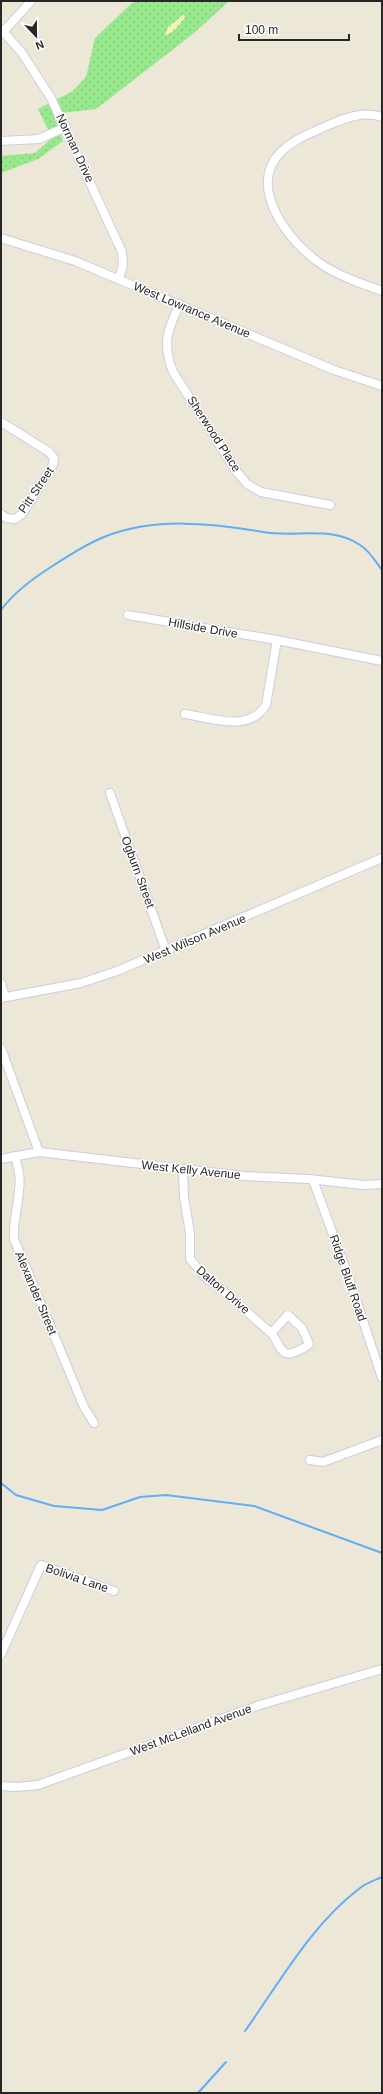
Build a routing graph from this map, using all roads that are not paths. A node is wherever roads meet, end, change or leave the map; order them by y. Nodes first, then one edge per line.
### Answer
1 (32, 1) edge
2 (2, 30) edge
3 (382, 116) edge
4 (66, 127) junction
5 (1, 141) edge
6 (1, 238) edge
7 (119, 279) junction
8 (382, 292) edge
9 (180, 304) junction
10 (382, 386) edge
11 (1, 422) edge
12 (330, 505) dead end
13 (3, 516) edge
14 (128, 615) dead end
15 (277, 640) junction
16 (382, 661) edge
17 (185, 714) dead end
18 (110, 792) dead end
19 (382, 858) edge
20 (166, 951) junction
21 (1, 983) edge
22 (3, 997) edge
23 (1, 1048) edge
24 (39, 1152) junction
25 (15, 1156) junction
26 (1, 1159) edge
27 (183, 1170) junction
28 (313, 1180) junction
29 (382, 1184) edge
30 (271, 1333) junction
31 (382, 1378) edge
32 (94, 1422) dead end
33 (382, 1440) edge
34 (310, 1460) dead end
35 (114, 1591) dead end
36 (1, 1629) edge
37 (10, 1632) junction
38 (1, 1654) edge
39 (382, 1668) edge
40 (1, 1786) edge

1 - 2 street
2 - 4 street, Norman Drive
3 - 8 street
4 - 5 street
4 - 7 street, Norman Drive
6 - 7 street, West Lowrance Avenue
7 - 9 street, West Lowrance Avenue
9 - 10 street, West Lowrance Avenue
9 - 12 street, Sherwood Place
11 - 13 street, Pitt Street
14 - 15 street, Hillside Drive
15 - 16 street, Hillside Drive
15 - 17 street
18 - 20 street, Ogburn Street
19 - 20 street, West Wilson Avenue
20 - 22 street, West Wilson Avenue
21 - 22 street
23 - 24 street
24 - 25 street, West Kelly Avenue
24 - 27 street, West Kelly Avenue
25 - 26 street, West Kelly Avenue
25 - 32 street, Alexander Street
27 - 28 street, West Kelly Avenue
27 - 30 street, Dalton Drive
28 - 29 street, West Kelly Avenue
28 - 31 street, Ridge Bluff Road
30 - 30 street, Dalton Drive
33 - 34 street
35 - 37 street, Bolivia Lane
36 - 37 street
37 - 38 street
39 - 40 street, West McLelland Avenue

